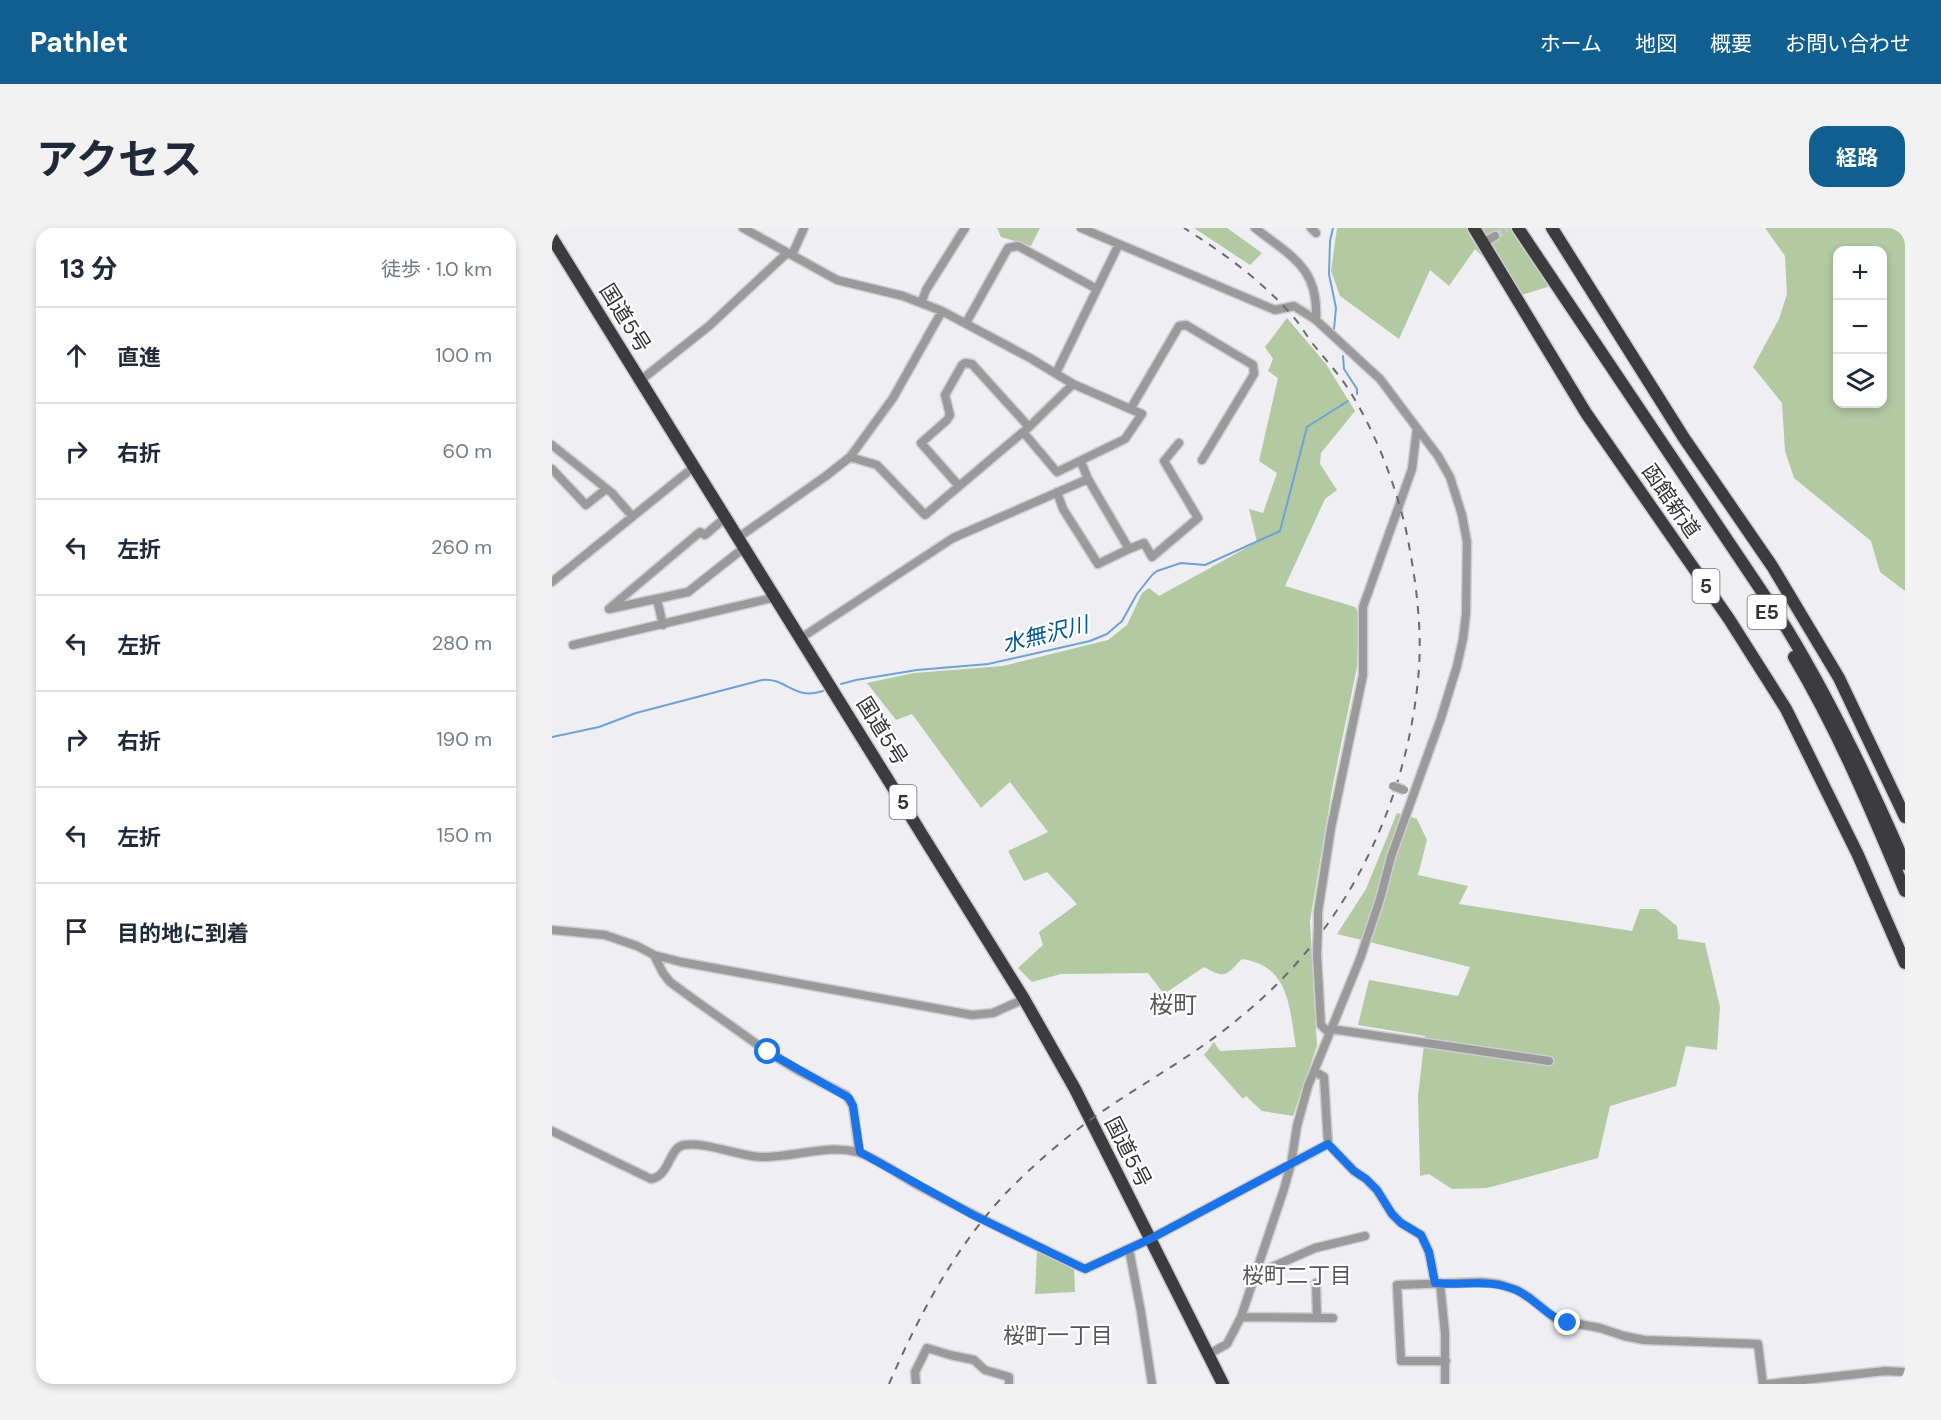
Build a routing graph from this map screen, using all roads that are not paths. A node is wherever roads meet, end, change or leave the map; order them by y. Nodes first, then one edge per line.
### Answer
1 (556, 228) edge
2 (743, 228) edge
3 (804, 228) edge
4 (965, 228) edge
5 (1081, 228) edge
6 (1255, 228) edge
7 (1474, 228) edge
8 (1518, 228) edge
9 (1552, 228) edge
10 (552, 232) edge
11 (1495, 236) tunnel mouth
12 (1483, 243) junction
13 (1119, 244) junction
14 (554, 246) edge
15 (790, 254) junction
16 (1097, 289) junction
17 (921, 301) junction
18 (942, 311) junction
19 (1316, 320) junction
20 (966, 323) junction
21 (1599, 350) junction
22 (1056, 373) junction
23 (641, 380) junction
24 (1073, 384) junction
25 (1131, 408) junction
26 (1418, 428) junction
27 (1026, 430) junction
28 (1179, 443) dead end
29 (552, 445) edge
30 (850, 457) junction
31 (1202, 460) dead end
32 (1081, 462) junction
33 (694, 466) junction
34 (552, 469) edge
35 (1088, 479) junction
36 (959, 486) junction
37 (606, 489) junction
38 (1057, 492) junction
39 (632, 516) junction
40 (726, 517) junction
41 (742, 542) junction
42 (1129, 549) junction
43 (552, 582) edge
44 (776, 597) junction
45 (657, 599) junction
46 (663, 625) junction
47 (801, 638) junction
48 (573, 645) dead end
49 (1393, 786) dead end
50 (1404, 790) dead end
51 (1905, 818) edge
52 (1905, 864) edge
53 (1905, 891) edge
54 (552, 930) edge
55 (654, 955) junction
56 (1905, 963) edge
57 (1024, 999) junction
58 (1330, 1031) junction
59 (1550, 1061) dead end
60 (1314, 1071) junction
61 (552, 1131) edge
62 (1328, 1144) junction
63 (860, 1152) junction
64 (1291, 1164) junction
65 (1365, 1236) dead end
66 (1150, 1239) junction
67 (1128, 1249) junction
68 (1254, 1275) junction
69 (1316, 1283) dead end
70 (1438, 1283) junction
71 (1241, 1317) junction
72 (1317, 1318) junction
73 (1333, 1318) dead end
74 (1209, 1354) junction
75 (1446, 1361) junction
76 (1905, 1372) edge
77 (916, 1384) edge
78 (1009, 1384) edge
79 (1152, 1384) edge
80 (1223, 1384) edge
81 (1445, 1384) edge
82 (1763, 1384) edge
83 (1768, 1384) edge

1 - 10 street
2 - 15 street
3 - 15 street
4 - 17 street
5 - 13 street
6 - 19 street
7 - 12 highway, 函館新道 / 5
8 - 21 highway, 函館新道 / E5
9 - 51 highway
11 - 12 street
12 - 56 highway, 函館新道 / 5
13 - 16 street
13 - 19 street
14 - 23 highway, 国道5号 / 5
15 - 17 street
15 - 23 street
16 - 20 street
16 - 22 street
17 - 18 street
18 - 20 street
18 - 30 street
19 - 26 street
20 - 22 street
21 - 52 highway, 函館新道 / E5
21 - 53 highway, 函館新道 / E5
22 - 24 street
23 - 33 highway, 国道5号 / 5
24 - 25 street
24 - 27 street
25 - 31 street
25 - 32 street
26 - 58 street, bridge
26 - 58 street
27 - 32 street
27 - 36 street
27 - 36 street
28 - 42 street
29 - 37 street
30 - 36 street
30 - 41 street
32 - 35 street
33 - 39 street
33 - 40 highway, 国道5号 / 5
34 - 37 street
35 - 38 street
35 - 42 street
37 - 39 street
38 - 42 street
38 - 47 street
39 - 43 street
40 - 41 highway, 国道5号 / 5
40 - 45 street
41 - 44 highway, 国道5号 / 5
41 - 45 street
44 - 46 street
44 - 47 highway, 国道5号 / 5
45 - 46 street
46 - 48 street
47 - 57 highway, 国道5号 / 5
49 - 50 street, bridge
54 - 55 street
55 - 57 street
55 - 63 street
57 - 66 highway, 国道5号 / 5
58 - 59 street
58 - 60 street
60 - 62 street
60 - 64 street
61 - 63 street
62 - 64 street
62 - 70 street
63 - 67 street
64 - 66 street
64 - 68 street
65 - 68 street
66 - 67 street
66 - 74 highway, 国道5号 / 5
67 - 79 street
68 - 71 street
69 - 72 street
70 - 75 street
70 - 75 street
70 - 82 street
71 - 72 street
71 - 74 street
72 - 73 street
74 - 80 highway, 国道5号 / 5
75 - 81 street
76 - 83 street
77 - 78 street

